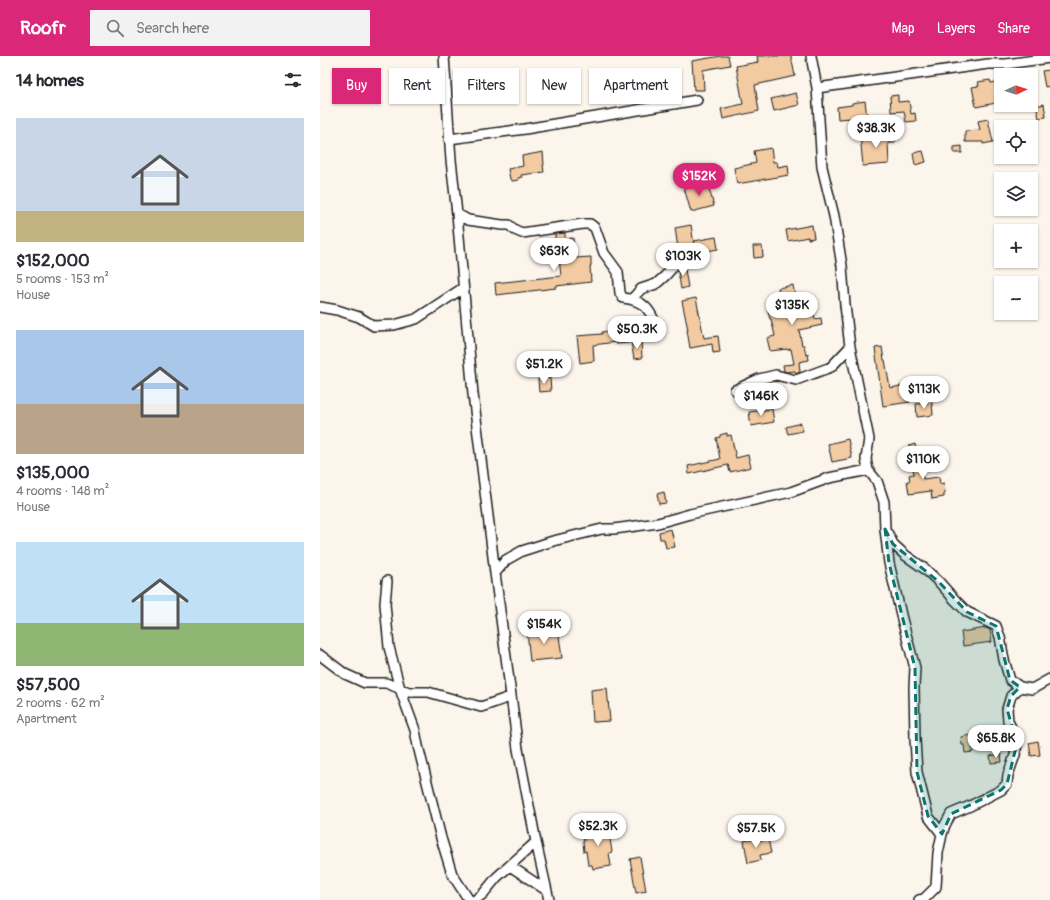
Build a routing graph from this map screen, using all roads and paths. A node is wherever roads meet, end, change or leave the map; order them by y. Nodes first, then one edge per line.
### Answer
1 (444, 56) edge
2 (811, 56) edge
3 (1050, 58) edge
4 (1006, 60) edge
5 (817, 88) junction
6 (697, 100) dead end
7 (449, 139) junction
8 (457, 214) junction
9 (674, 259) dead end
10 (463, 288) junction
11 (632, 299) junction
12 (320, 307) edge
13 (658, 330) dead end
14 (850, 347) junction
15 (735, 390) dead end
16 (868, 470) junction
17 (885, 529) junction
18 (495, 573) junction
19 (387, 581) dead end
20 (320, 655) edge
21 (1050, 679) edge
22 (1020, 687) junction
23 (400, 689) junction
24 (510, 697) junction
25 (942, 834) junction
26 (536, 842) junction
27 (510, 866) junction
28 (546, 890) junction
29 (469, 900) edge
30 (475, 900) edge
31 (549, 900) edge
32 (919, 900) edge

1 - 7 street
2 - 5 street
3 - 4 street
4 - 5 street
5 - 14 street
6 - 7 street
7 - 8 street
8 - 10 street
8 - 11 street
9 - 11 street
10 - 12 street
10 - 18 street
11 - 13 street
14 - 15 street
14 - 16 street
16 - 17 street
16 - 18 street
17 - 22 street
17 - 25 street
18 - 24 street
19 - 23 street
20 - 23 street
21 - 22 street
22 - 25 street
23 - 24 street
23 - 29 street
24 - 26 street
25 - 32 street
26 - 27 street
26 - 28 street
27 - 28 street
27 - 30 street
28 - 31 street

